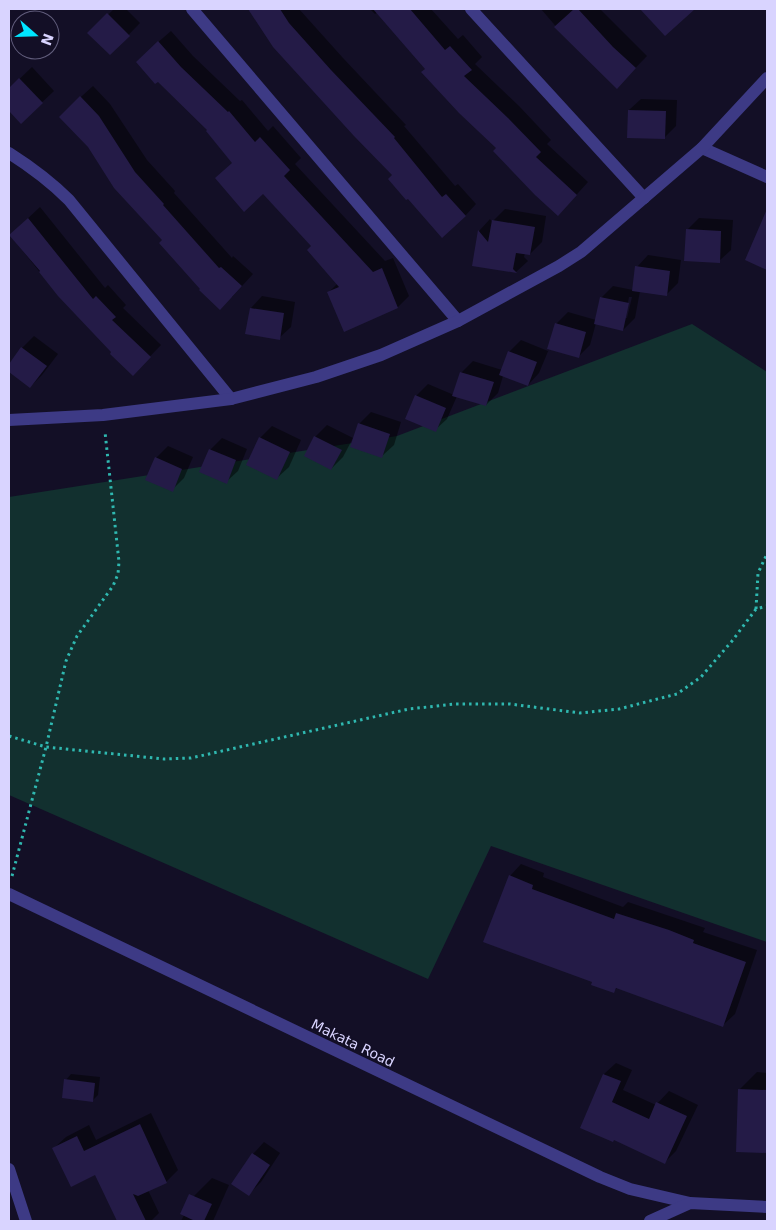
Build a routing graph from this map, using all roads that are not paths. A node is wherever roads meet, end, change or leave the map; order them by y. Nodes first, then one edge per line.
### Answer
1 (192, 9) edge
2 (471, 9) edge
3 (767, 78) edge
4 (702, 148) junction
5 (9, 153) edge
6 (767, 177) edge
7 (644, 198) junction
8 (458, 321) junction
9 (231, 399) junction
10 (9, 420) edge
11 (9, 894) edge
12 (9, 1169) edge
13 (690, 1204) junction
14 (767, 1207) edge
15 (26, 1221) edge
16 (650, 1221) edge

1 - 8 street
2 - 7 street
3 - 4 street
4 - 6 street
4 - 7 street
5 - 9 street
7 - 8 street
8 - 9 street
9 - 10 street
11 - 13 street, Makata Road
12 - 15 street
13 - 14 street
13 - 16 street

